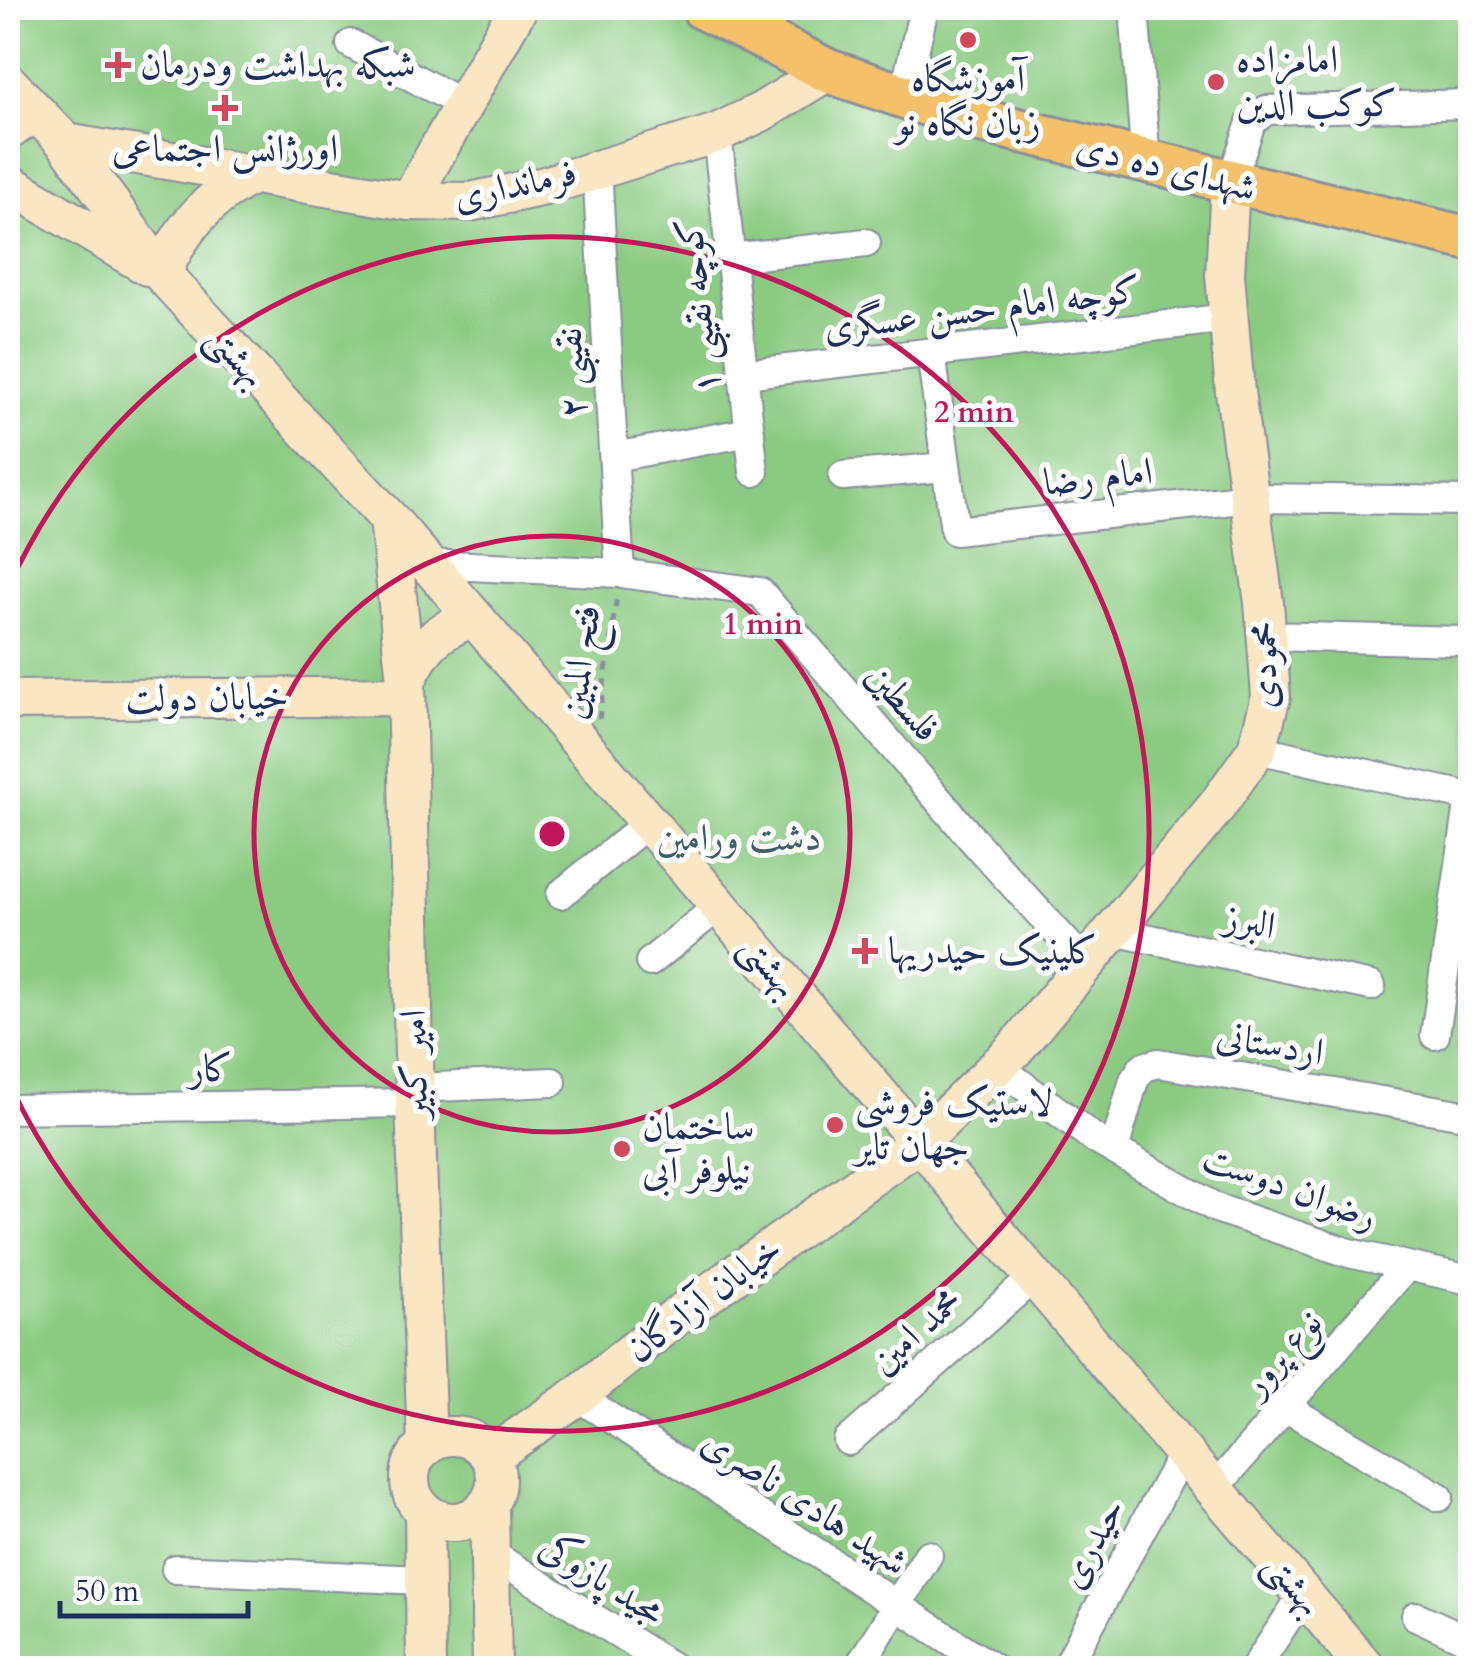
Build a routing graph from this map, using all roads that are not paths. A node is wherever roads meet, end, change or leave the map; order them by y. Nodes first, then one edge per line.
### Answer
1 (518, 8) edge
2 (703, 8) edge
3 (924, 8) edge
4 (1134, 8) edge
5 (351, 44) dead end
6 (828, 71) junction
7 (8, 83) edge
8 (904, 95) junction
9 (1470, 104) edge
10 (464, 105) junction
11 (38, 130) edge
12 (716, 133) junction
13 (1146, 162) junction
14 (597, 168) junction
15 (256, 173) junction
16 (8, 183) edge
17 (1230, 184) junction
18 (409, 202) junction
19 (1470, 240) edge
20 (866, 242) dead end
21 (730, 258) junction
22 (162, 274) junction
23 (1229, 318) junction
24 (931, 352) junction
25 (743, 374) junction
26 (750, 432) junction
27 (614, 456) junction
28 (946, 467) junction
29 (754, 472) dead end
30 (843, 476) dead end
31 (1250, 498) junction
32 (1470, 501) edge
33 (389, 519) junction
34 (428, 564) junction
35 (620, 573) junction
36 (474, 617) junction
37 (1266, 636) junction
38 (1462, 641) dead end
39 (406, 688) junction
40 (8, 700) edge
41 (1257, 750) junction
42 (1470, 797) edge
43 (648, 822) junction
44 (561, 894) dead end
45 (719, 906) junction
46 (1113, 931) junction
47 (650, 962) dead end
48 (1086, 964) junction
49 (1370, 986) dead end
50 (1435, 1035) dead end
51 (997, 1066) junction
52 (552, 1082) dead end
53 (415, 1096) junction
54 (8, 1109) edge
55 (1470, 1116) edge
56 (920, 1142) junction
57 (1114, 1150) junction
58 (1407, 1266) junction
59 (1034, 1277) junction
60 (1470, 1280) edge
61 (577, 1396) junction
62 (1285, 1407) junction
63 (848, 1441) dead end
64 (426, 1446) junction
65 (1184, 1454) junction
66 (490, 1458) junction
67 (1214, 1489) junction
68 (1438, 1498) dead end
69 (489, 1504) junction
70 (424, 1511) junction
71 (490, 1553) junction
72 (928, 1554) dead end
73 (176, 1568) dead end
74 (423, 1580) junction
75 (1303, 1595) junction
76 (896, 1607) junction
77 (1416, 1616) dead end
78 (1470, 1642) edge
79 (426, 1668) edge
80 (492, 1668) edge
81 (674, 1668) edge
82 (858, 1668) edge
83 (993, 1668) edge
84 (1066, 1668) edge
85 (1255, 1668) edge
86 (1366, 1668) edge

1 - 10 street
2 - 6 main road, شهدای ده دی
3 - 8 street
4 - 13 street
5 - 10 street
6 - 8 main road, شهدای ده دی
6 - 12 street, فرمانداری
7 - 11 street
8 - 13 main road, شهدای ده دی
9 - 17 street
10 - 18 street
11 - 15 street, فرمانداری
11 - 22 street
12 - 14 street, فرمانداری
12 - 21 street, کوچه نقیبی ۱
13 - 17 main road, شهدای ده دی
14 - 18 street, فرمانداری
14 - 27 street, نقیبی ۲
15 - 18 street, فرمانداری
15 - 22 street
16 - 22 street
17 - 19 main road, شهدای ده دی
17 - 23 street, محمودی
20 - 21 street
21 - 25 street, کوچه نقیبی ۱
22 - 33 street, بهشتی
23 - 24 street, کوچه امام حسن عسگری
23 - 31 street, محمودی
24 - 25 street, کوچه امام حسن عسگری
24 - 28 street
25 - 26 street, کوچه نقیبی ۱
26 - 27 street
26 - 29 street, کوچه نقیبی ۱
27 - 35 street, نقیبی ۲
28 - 30 street
28 - 31 street, امام رضا
31 - 32 street, امام رضا
31 - 37 street, محمودی
33 - 34 street, بهشتی
33 - 39 street, امیر کبیر
34 - 35 street, فلسطین
34 - 36 street, بهشتی
35 - 48 street, فلسطین
36 - 39 street
36 - 43 street, بهشتی
37 - 38 street
37 - 41 street, محمودی
39 - 40 street, خیابان دولت
39 - 53 street, امیر کبیر
41 - 42 street
41 - 46 street, محمودی
42 - 50 street
43 - 44 street
43 - 45 street, بهشتی
45 - 47 street
45 - 56 street, بهشتی
46 - 48 street, محمودی
46 - 49 street, البرز
48 - 51 street, محمودی
51 - 56 street, محمودی
51 - 57 street, رضوان دوست
52 - 53 street, کار
53 - 54 street, کار
53 - 64 street, امیر کبیر
55 - 57 street, اردستانی
56 - 59 street, بهشتی
56 - 61 street, خیابان آزادگان
57 - 58 street, رضوان دوست
58 - 60 street, رضوان دوست
58 - 62 street, نوع پرور
59 - 63 street, محمد امین
59 - 65 street, بهشتی
61 - 66 street, خیابان آزادگان
61 - 76 street, شهید هادی ناصری
62 - 67 street, نوع پرور
62 - 68 street
64 - 66 street
64 - 70 street
65 - 67 street, بهشتی
65 - 84 street, حیدری
66 - 69 street
67 - 75 street, بهشتی
69 - 70 street
69 - 71 street
70 - 74 street
71 - 80 street
71 - 81 street, مجید پازوکی
72 - 76 street
73 - 74 street
74 - 79 street
75 - 85 street
75 - 86 street, بهشتی
76 - 82 street
76 - 83 street, شهید هادی ناصری
77 - 78 street

